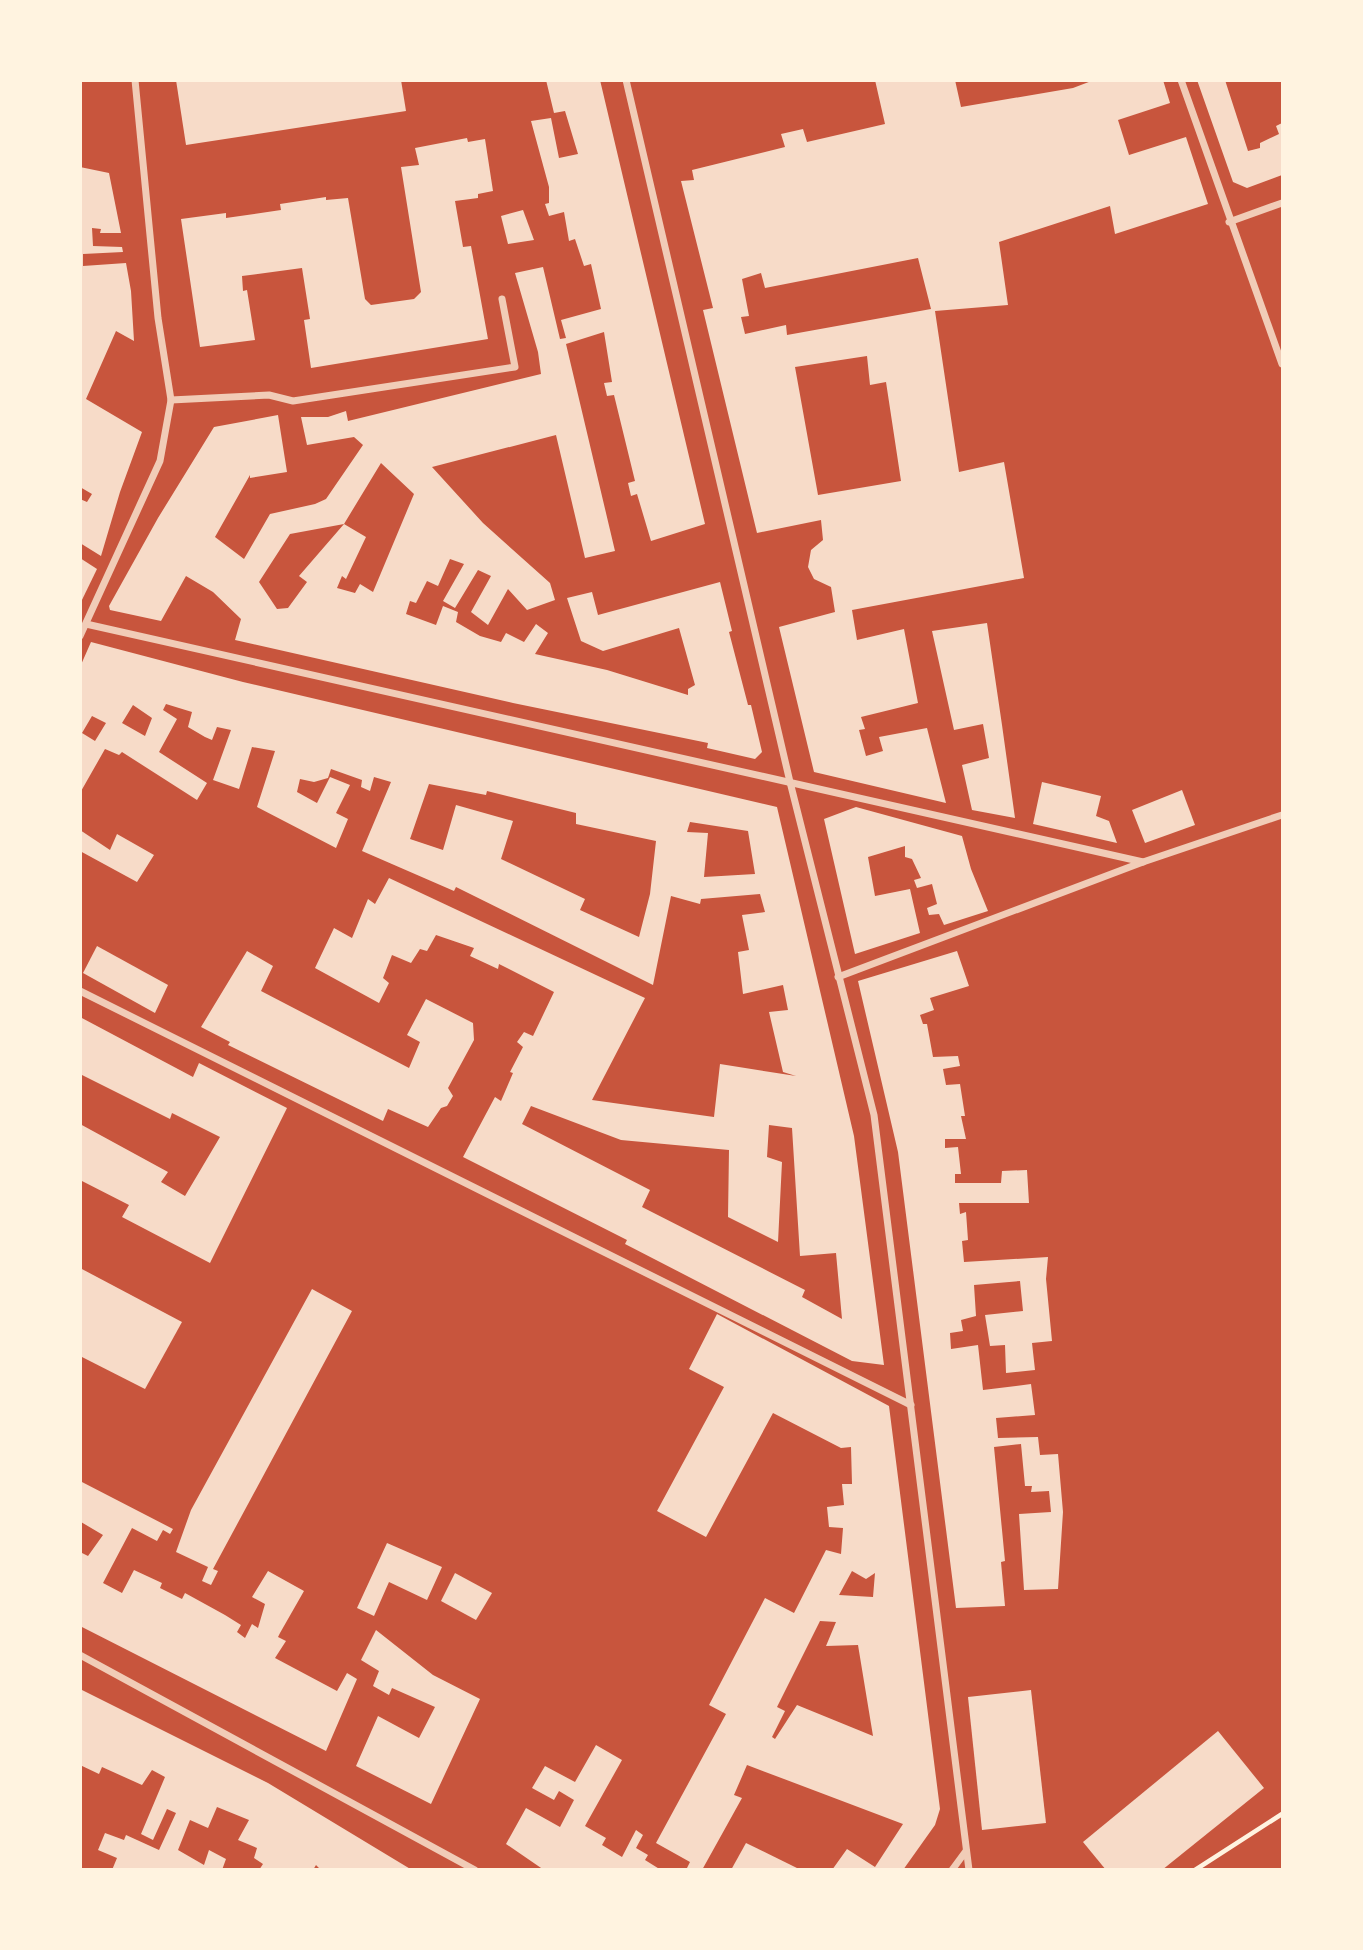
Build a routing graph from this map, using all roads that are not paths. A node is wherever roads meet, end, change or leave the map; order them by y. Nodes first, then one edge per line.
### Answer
1 (135, 80) edge
2 (626, 80) edge
3 (1181, 80) edge
4 (1283, 203) edge
5 (1229, 222) junction
6 (502, 299) dead end
7 (1282, 361) edge
8 (171, 400) junction
9 (86, 624) junction
10 (80, 636) edge
11 (790, 782) junction
12 (1283, 815) edge
13 (1143, 862) junction
14 (838, 977) junction
15 (80, 991) edge
16 (911, 1405) junction
17 (80, 1655) edge
18 (967, 1850) junction
19 (475, 1870) edge
20 (952, 1870) edge
21 (969, 1870) edge

1 - 8 street
2 - 11 street
3 - 5 street
4 - 5 street
5 - 7 street
6 - 8 street
8 - 9 street
9 - 10 street
9 - 11 street
11 - 13 street
11 - 14 street
12 - 13 street
13 - 14 street
14 - 16 street
15 - 16 street
16 - 18 street
17 - 19 street
18 - 20 street
18 - 21 street

